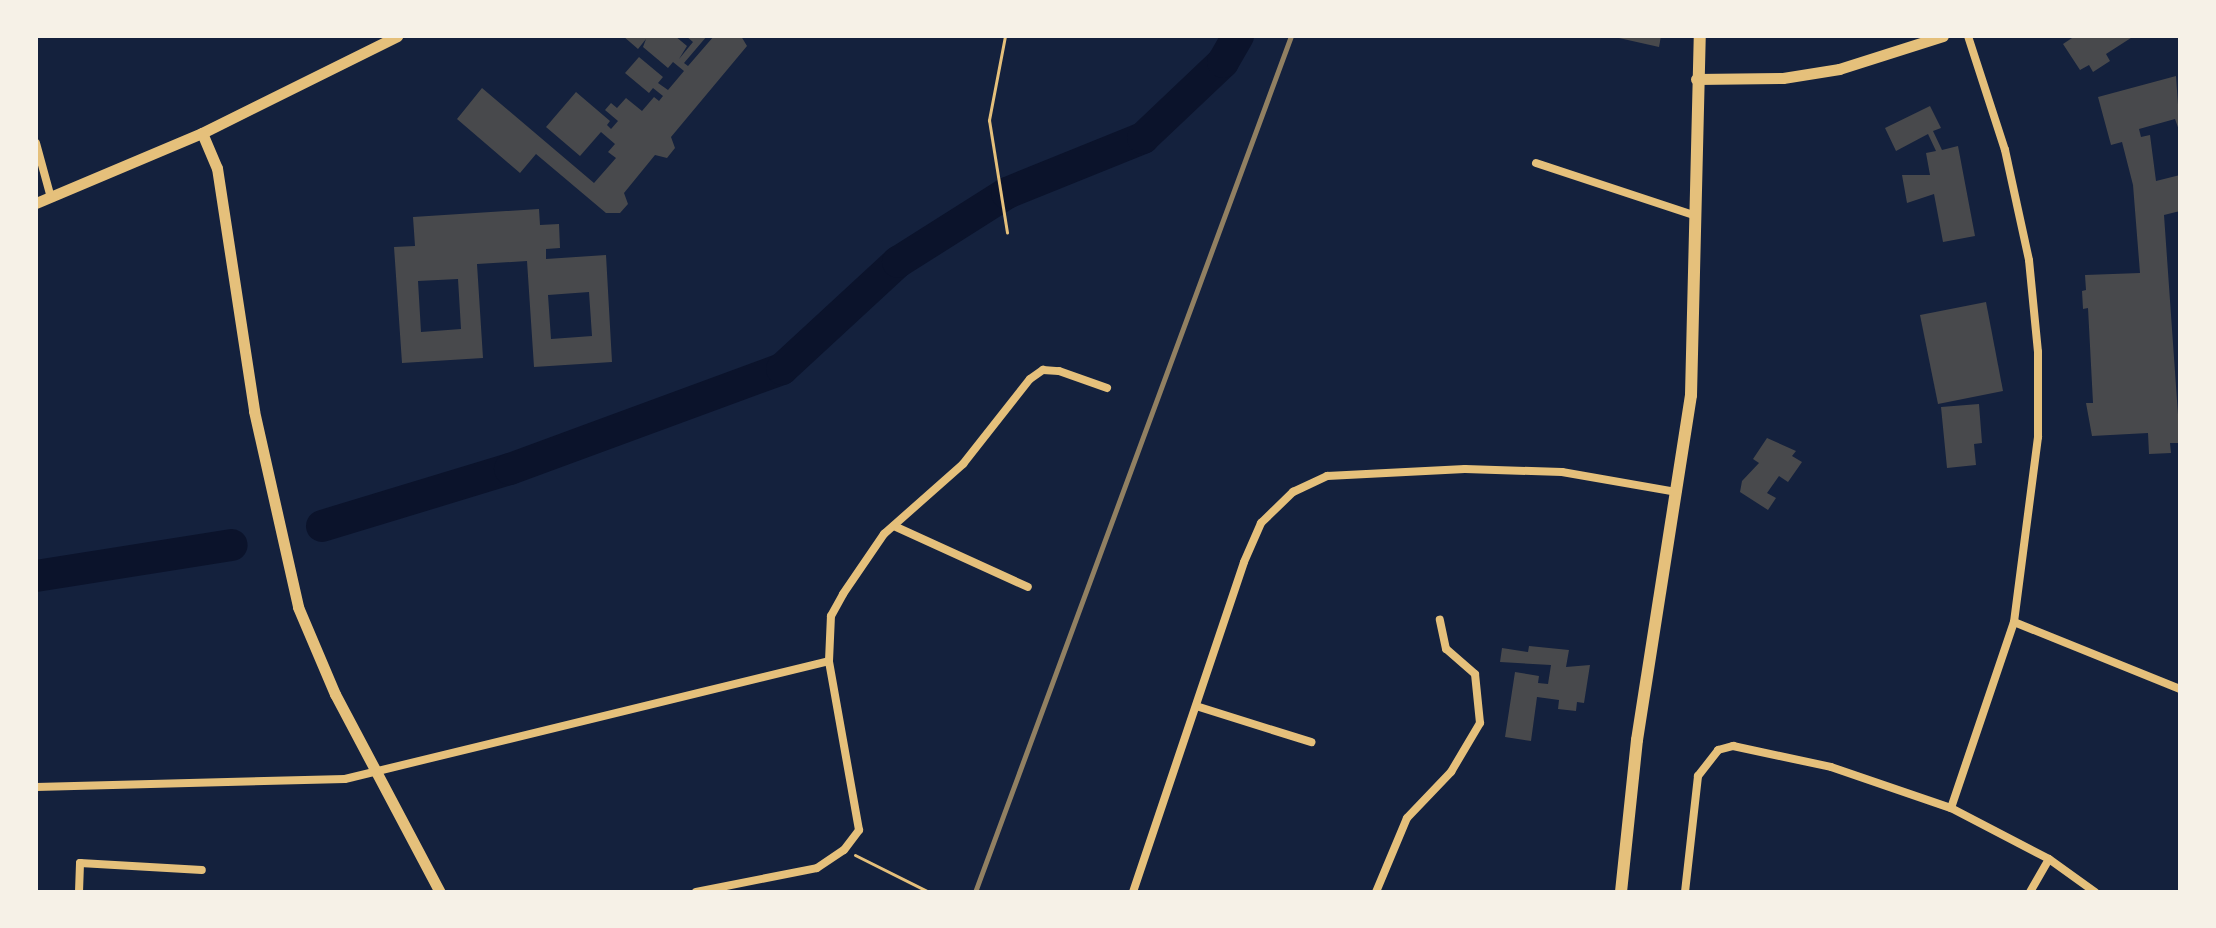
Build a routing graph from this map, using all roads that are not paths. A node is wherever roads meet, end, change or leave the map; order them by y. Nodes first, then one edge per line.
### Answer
1 (397, 36) edge
2 (1700, 36) edge
3 (1943, 36) edge
4 (1968, 36) edge
5 (1696, 79) junction
6 (202, 133) junction
7 (36, 143) edge
8 (1536, 163) dead end
9 (51, 198) junction
10 (36, 203) edge
11 (1696, 216) junction
12 (1107, 388) dead end
13 (1677, 492) junction
14 (894, 526) junction
15 (1028, 587) dead end
16 (1440, 620) dead end
17 (2014, 622) junction
18 (829, 661) junction
19 (2180, 689) edge
20 (1196, 706) junction
21 (1311, 742) dead end
22 (375, 772) junction
23 (36, 787) edge
24 (1951, 808) junction
25 (2049, 859) junction
26 (202, 870) dead end
27 (79, 892) edge
28 (440, 892) edge
29 (696, 892) edge
30 (1133, 892) edge
31 (1376, 892) edge
32 (1621, 892) edge
33 (1685, 892) edge
34 (2030, 892) edge
35 (2095, 892) edge

1 - 6 street
2 - 5 main road
3 - 5 street
4 - 17 street
5 - 11 main road
6 - 9 street
6 - 22 street
7 - 9 street
8 - 11 street
9 - 10 street
11 - 13 main road
12 - 14 street
13 - 20 street
13 - 32 main road
14 - 15 street
14 - 18 street
16 - 31 street
17 - 19 street
17 - 24 street
18 - 22 street
18 - 29 street
20 - 21 street
20 - 30 street
22 - 23 street
22 - 28 street
24 - 25 street
24 - 33 street
25 - 34 street
25 - 35 street
26 - 27 street

